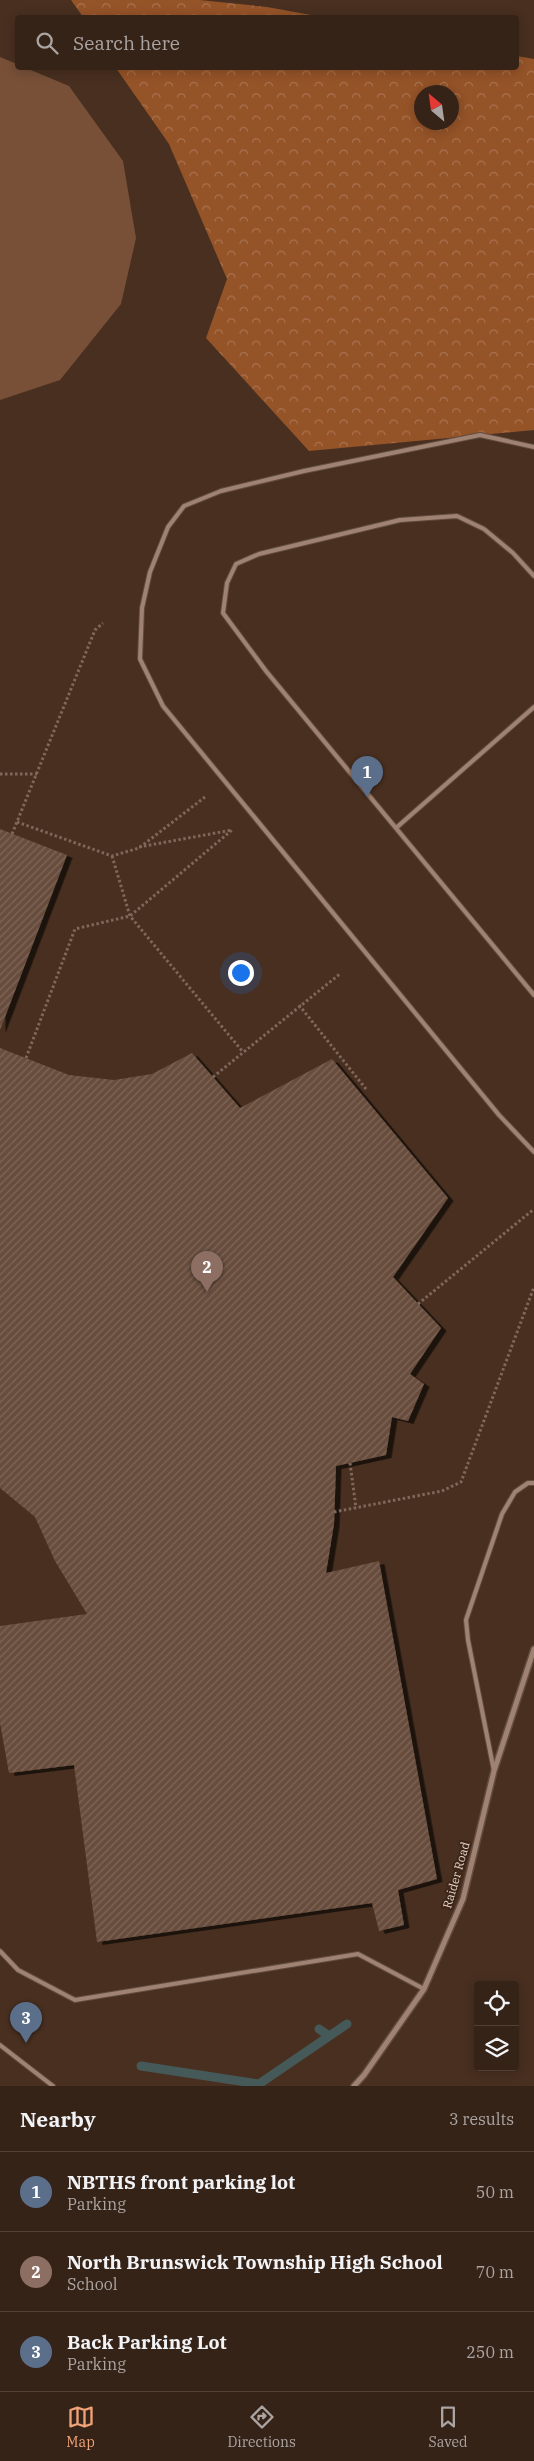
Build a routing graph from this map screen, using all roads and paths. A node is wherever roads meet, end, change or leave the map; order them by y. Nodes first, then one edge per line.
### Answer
1 (534, 447) edge
2 (534, 576) edge
3 (103, 623) dead end
4 (534, 707) edge
5 (0, 774) edge
6 (37, 774) junction
7 (205, 797) dead end
8 (18, 822) junction
9 (396, 828) junction
10 (12, 834) dead end
11 (138, 848) junction
12 (112, 856) junction
13 (130, 916) junction
14 (341, 973) dead end
15 (534, 995) edge
16 (298, 1005) junction
17 (243, 1052) junction
18 (26, 1058) dead end
19 (213, 1077) dead end
20 (366, 1089) dead end
21 (534, 1152) edge
22 (534, 1209) edge
23 (534, 1287) edge
24 (418, 1304) dead end
25 (350, 1463) dead end
26 (534, 1483) edge
27 (356, 1508) junction
28 (334, 1512) dead end
29 (534, 1649) edge
30 (494, 1771) junction
31 (0, 1951) edge
32 (424, 1989) junction
33 (0, 2045) edge
34 (53, 2086) edge
35 (354, 2086) edge

1 - 21 lane
2 - 9 lane
3 - 6 path
4 - 9 lane
5 - 6 path
6 - 8 path
7 - 11 path
8 - 10 path
8 - 12 path
9 - 15 lane
11 - 12 path
11 - 13 path
12 - 13 path
13 - 17 path
13 - 18 path
14 - 16 path
16 - 17 path
16 - 20 path
17 - 19 path
22 - 24 path
23 - 27 path
25 - 27 path
26 - 30 lane
27 - 28 path
29 - 30 street, Raider Road
30 - 32 street, Raider Road
31 - 32 lane
32 - 35 street, Raider Road
33 - 34 lane

